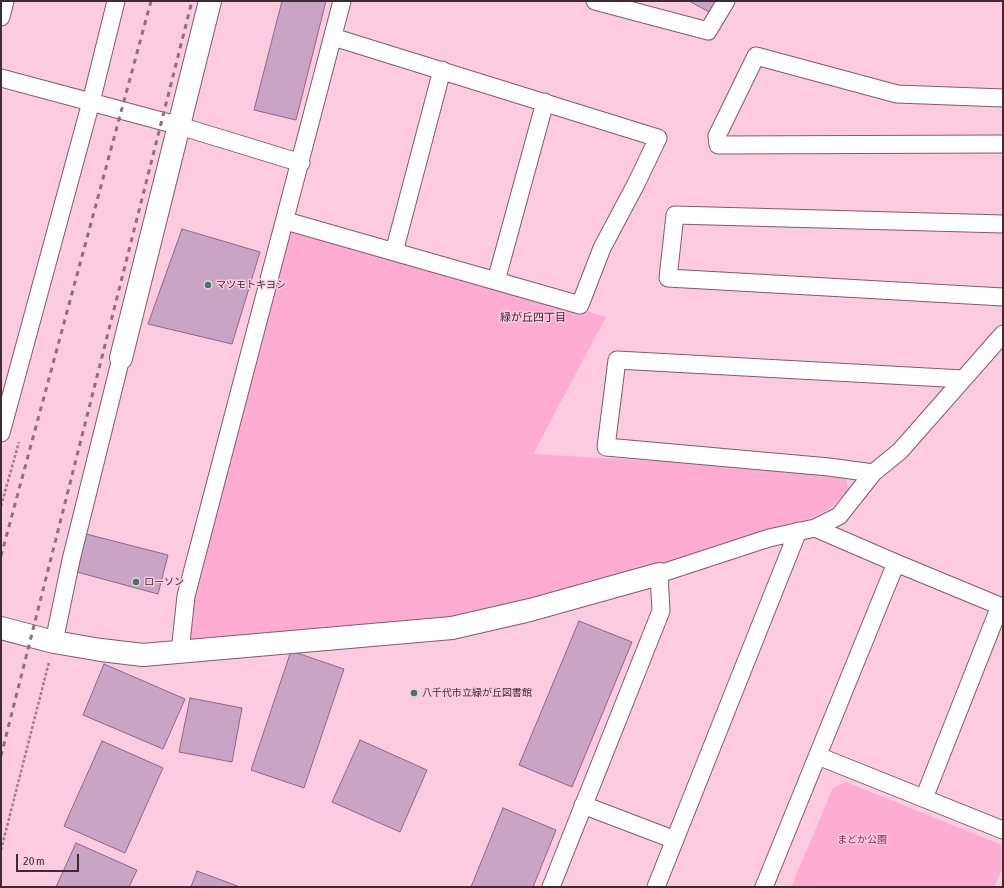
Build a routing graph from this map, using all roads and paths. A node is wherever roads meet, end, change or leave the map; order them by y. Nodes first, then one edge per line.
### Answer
1 (5, 1) edge
2 (116, 1) edge
3 (210, 1) edge
4 (342, 1) edge
5 (595, 1) edge
6 (726, 1) edge
7 (1, 18) edge
8 (334, 37) junction
9 (442, 70) junction
10 (1, 78) edge
11 (1003, 98) edge
12 (91, 102) junction
13 (545, 102) junction
14 (180, 126) junction
15 (1003, 144) edge
16 (301, 163) junction
17 (286, 221) junction
18 (1003, 224) edge
19 (394, 252) junction
20 (496, 281) junction
21 (1003, 297) edge
22 (1003, 334) edge
23 (122, 358) joint
24 (963, 379) junction
25 (1, 433) edge
26 (873, 473) junction
27 (815, 528) junction
28 (798, 531) junction
29 (896, 563) junction
30 (659, 574) junction
31 (1, 628) edge
32 (54, 642) junction
33 (180, 652) junction
34 (818, 756) junction
35 (924, 798) junction
36 (583, 805) junction
37 (1003, 830) edge
38 (675, 840) junction
39 (1, 850) edge
40 (550, 887) edge
41 (656, 887) edge
42 (764, 887) edge

1 - 7 street
2 - 12 street
3 - 14 street
4 - 8 street
5 - 6 street
8 - 9 street
8 - 16 street
9 - 13 street
9 - 19 street
10 - 12 street
11 - 15 street
12 - 14 street
12 - 25 street
13 - 20 street
13 - 20 street
14 - 16 street
14 - 23 street
16 - 17 street
17 - 19 street
17 - 33 street
18 - 21 street
19 - 20 street
22 - 24 street
23 - 32 street
24 - 26 street
24 - 26 street
26 - 27 street
27 - 28 street
27 - 29 street
28 - 30 street
28 - 38 street
29 - 34 street
29 - 35 street
30 - 33 street
30 - 36 street
31 - 32 street
32 - 33 street
32 - 39 path
34 - 35 street
34 - 42 street
35 - 37 street
36 - 38 street
36 - 40 street
38 - 41 street

